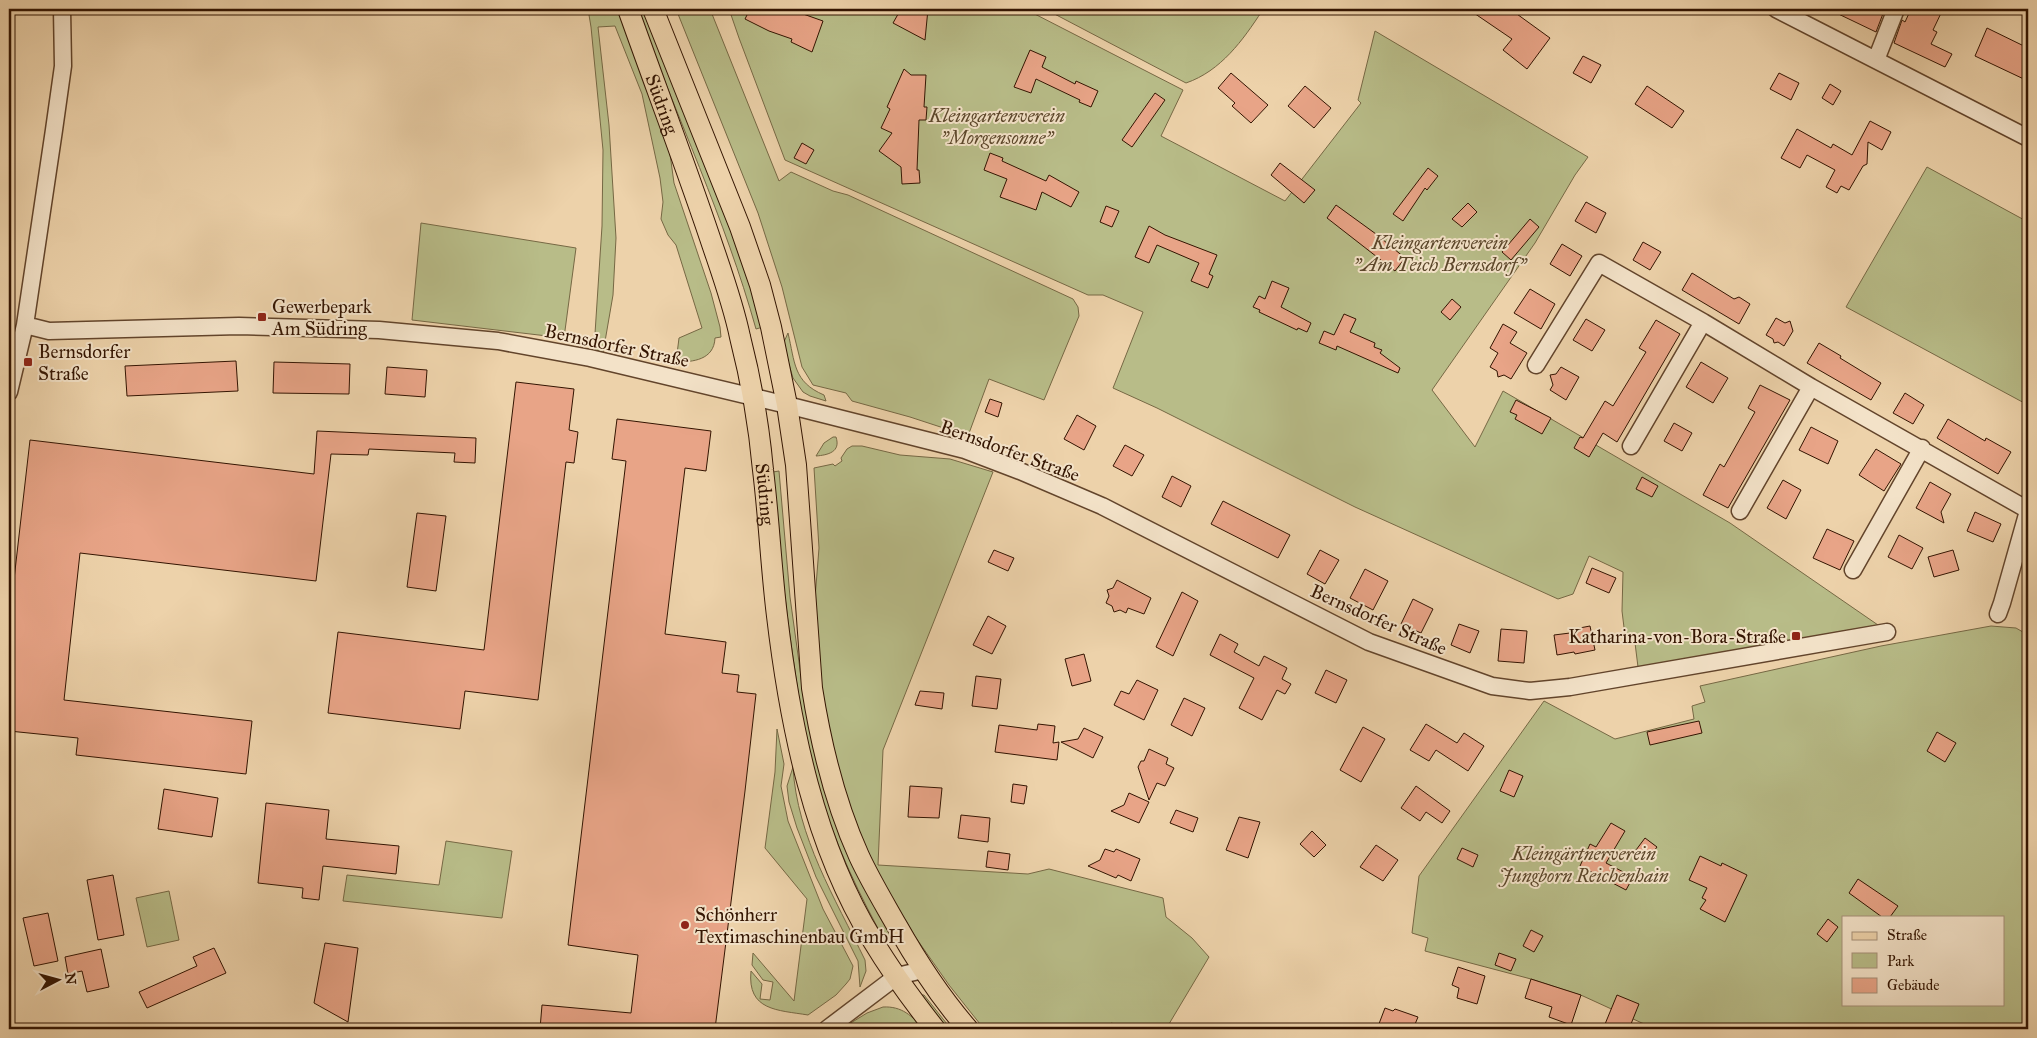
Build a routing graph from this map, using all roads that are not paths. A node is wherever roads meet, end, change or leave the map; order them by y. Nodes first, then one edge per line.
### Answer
1 (62, 9) edge
2 (628, 9) edge
3 (653, 9) edge
4 (1776, 9) edge
5 (1896, 9) edge
6 (1876, 60) junction
7 (2028, 138) edge
8 (1703, 322) junction
9 (25, 325) junction
10 (1536, 365) dead end
11 (1811, 387) junction
12 (9, 392) edge
13 (752, 397) junction
14 (787, 405) junction
15 (1631, 446) dead end
16 (1922, 448) junction
17 (2028, 510) edge
18 (1740, 511) dead end
19 (1854, 570) dead end
20 (1998, 614) dead end
21 (1888, 632) dead end
22 (923, 970) junction
23 (897, 976) junction
24 (827, 1029) edge
25 (935, 1029) edge
26 (968, 1029) edge

1 - 9 street
2 - 13 main road, Südring
3 - 14 main road, Südring
4 - 6 street
5 - 6 street
6 - 7 street
8 - 10 street
8 - 11 street
8 - 15 street
9 - 12 street
9 - 13 street, Bernsdorfer Straße
11 - 16 street
11 - 18 street
13 - 14 street, Bernsdorfer Straße
13 - 23 main road, Südring
14 - 21 street, Bernsdorfer Straße
14 - 22 main road, Südring
16 - 17 street
16 - 19 street
17 - 20 street
22 - 23 street
22 - 26 main road, Südring
23 - 24 street
23 - 25 main road, Südring

